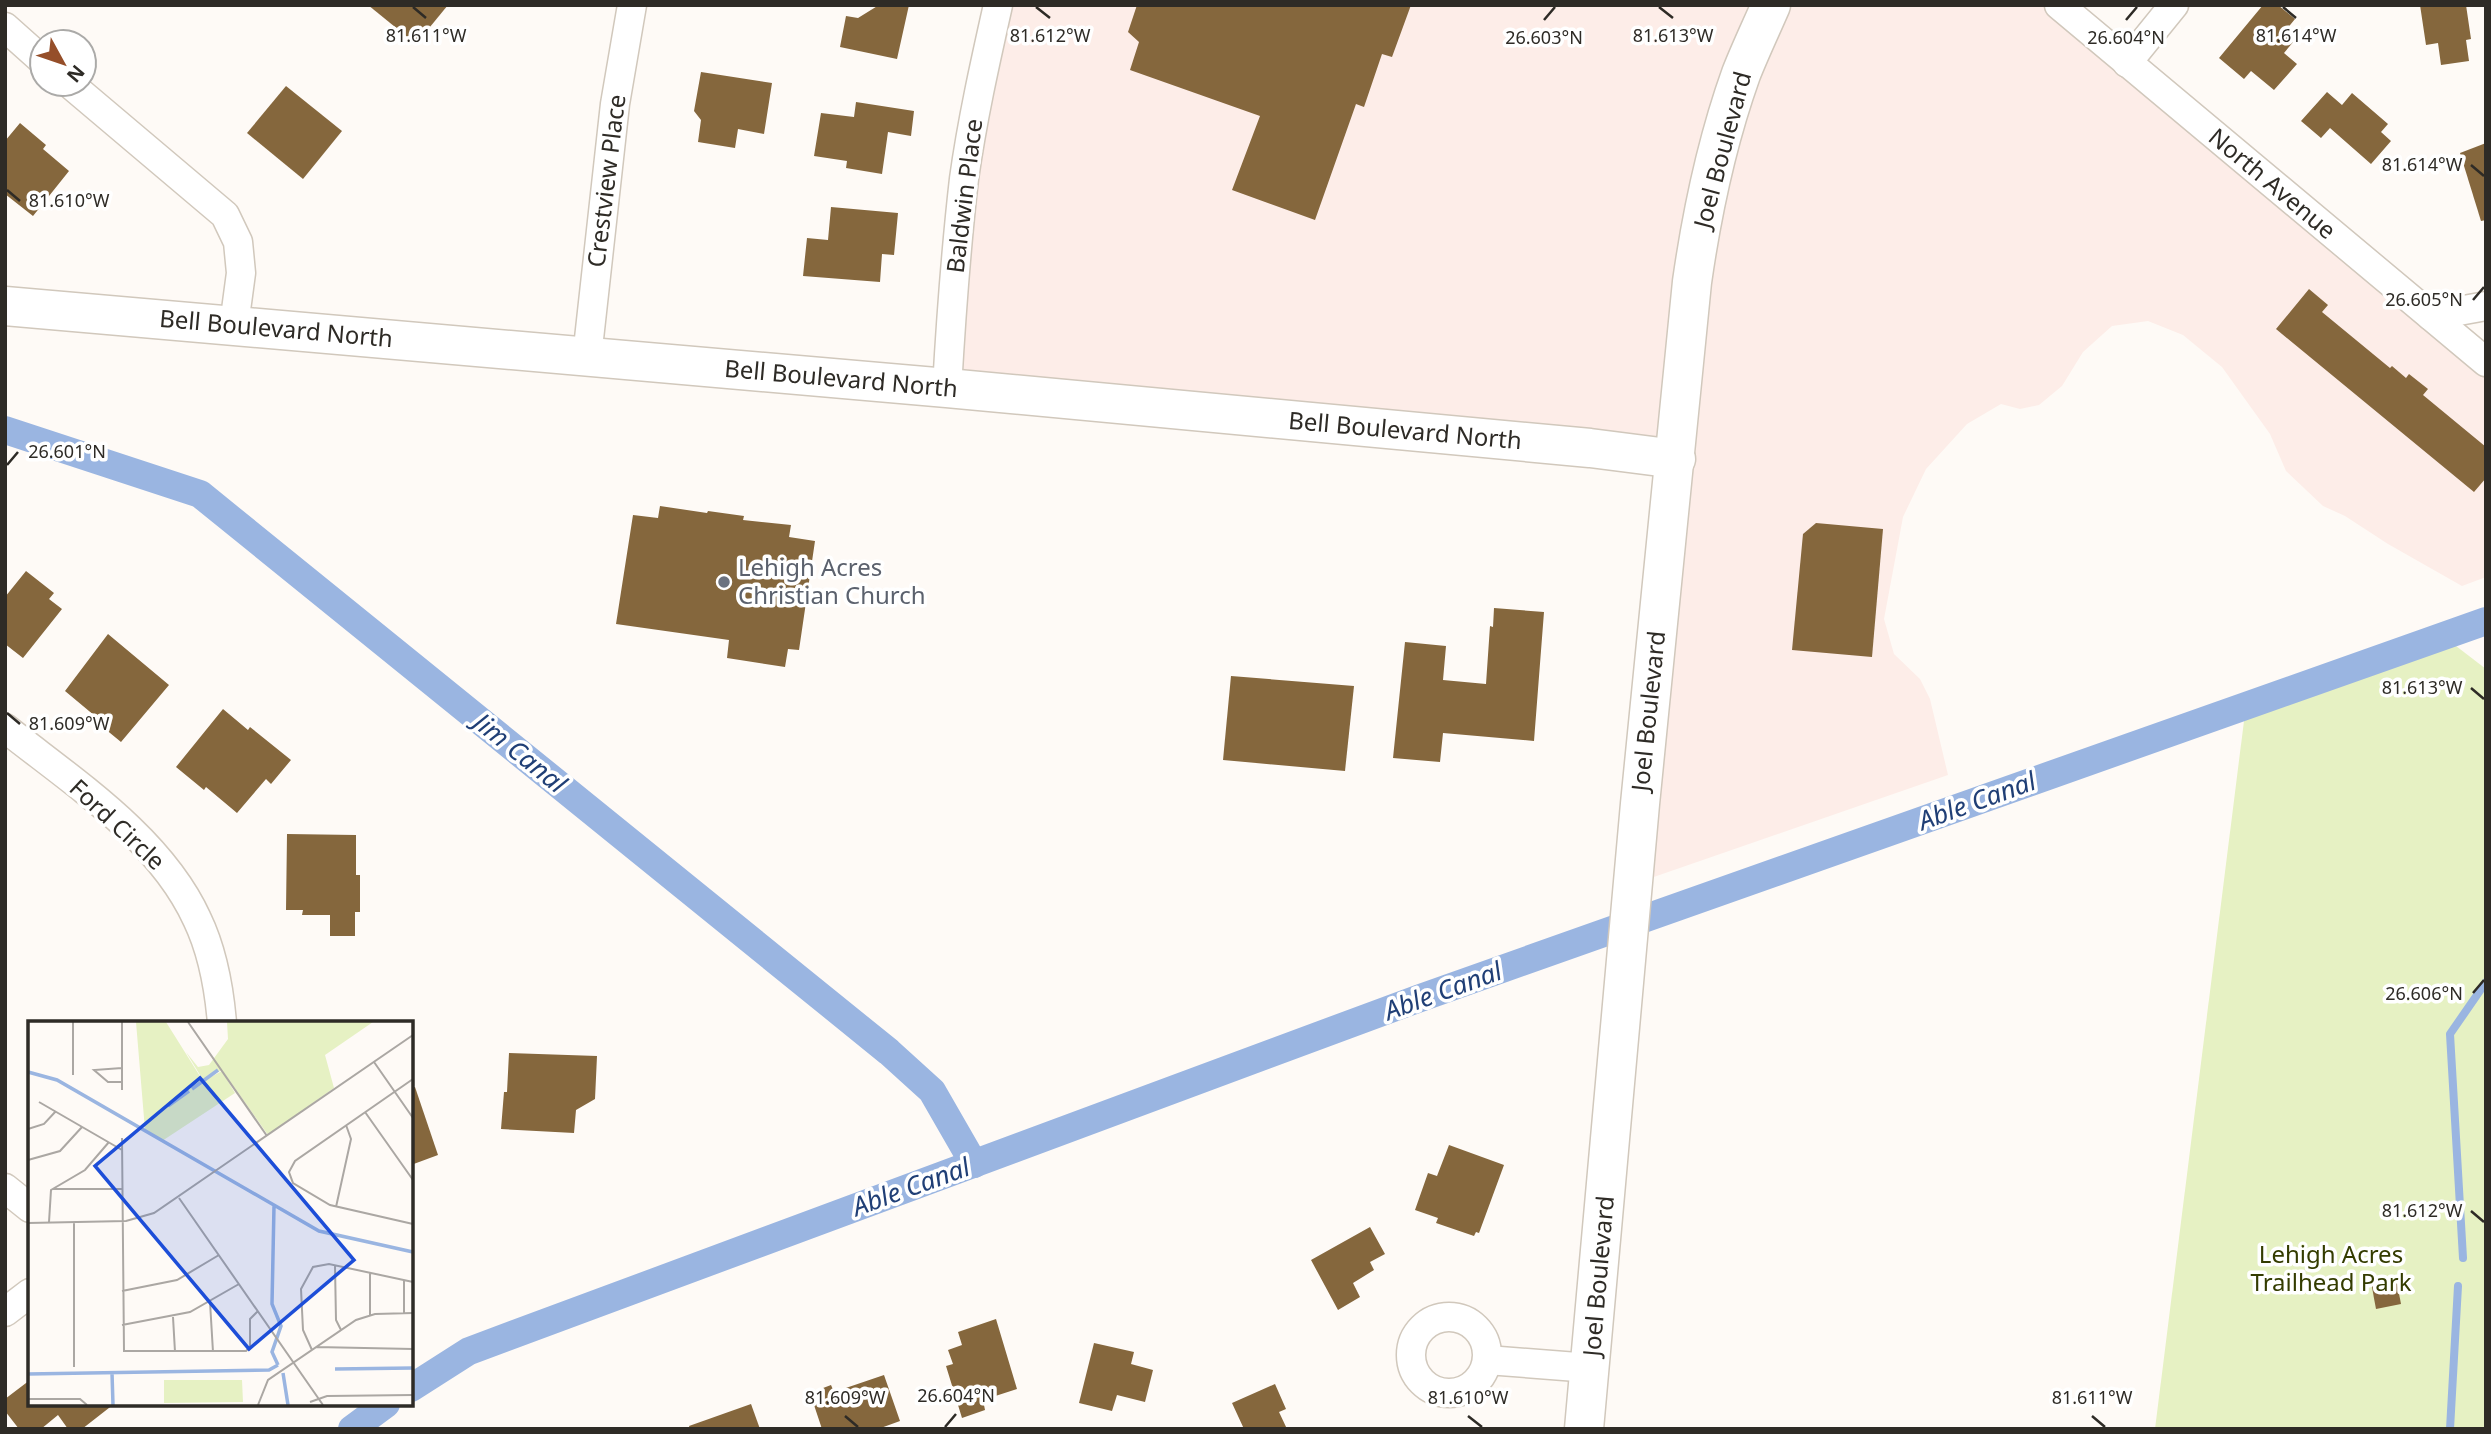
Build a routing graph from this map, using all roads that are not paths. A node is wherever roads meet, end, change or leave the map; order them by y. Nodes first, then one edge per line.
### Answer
1 (632, 5) edge
2 (998, 5) edge
3 (1771, 5) edge
4 (2059, 5) edge
5 (2174, 5) edge
6 (5, 27) edge
7 (28, 48) edge
8 (2127, 63) junction
9 (87, 98) edge
10 (5, 306) edge
11 (2486, 306) edge
12 (2431, 316) junction
13 (234, 325) junction
14 (587, 357) junction
15 (2486, 362) edge
16 (947, 388) junction
17 (1676, 458) junction
18 (5, 728) edge
19 (222, 1021) edge
20 (5, 1188) edge
21 (28, 1207) edge
22 (28, 1295) edge
23 (5, 1312) edge
24 (1487, 1360) dead end
25 (1590, 1368) junction
26 (1584, 1429) edge

1 - 14 street, Crestview Place
2 - 16 street, Baldwin Place
3 - 17 street, Joel Boulevard
4 - 8 street, North Avenue
5 - 8 street
6 - 7 street
8 - 12 street, North Avenue
9 - 13 street
10 - 13 street, Bell Boulevard North
11 - 12 street
12 - 15 street, North Avenue
13 - 14 street, Bell Boulevard North
14 - 16 street, Bell Boulevard North
16 - 17 street, Bell Boulevard North
17 - 25 street, Joel Boulevard
18 - 19 street, Ford Circle
20 - 21 street
22 - 23 street
24 - 25 street
25 - 26 street, Joel Boulevard

